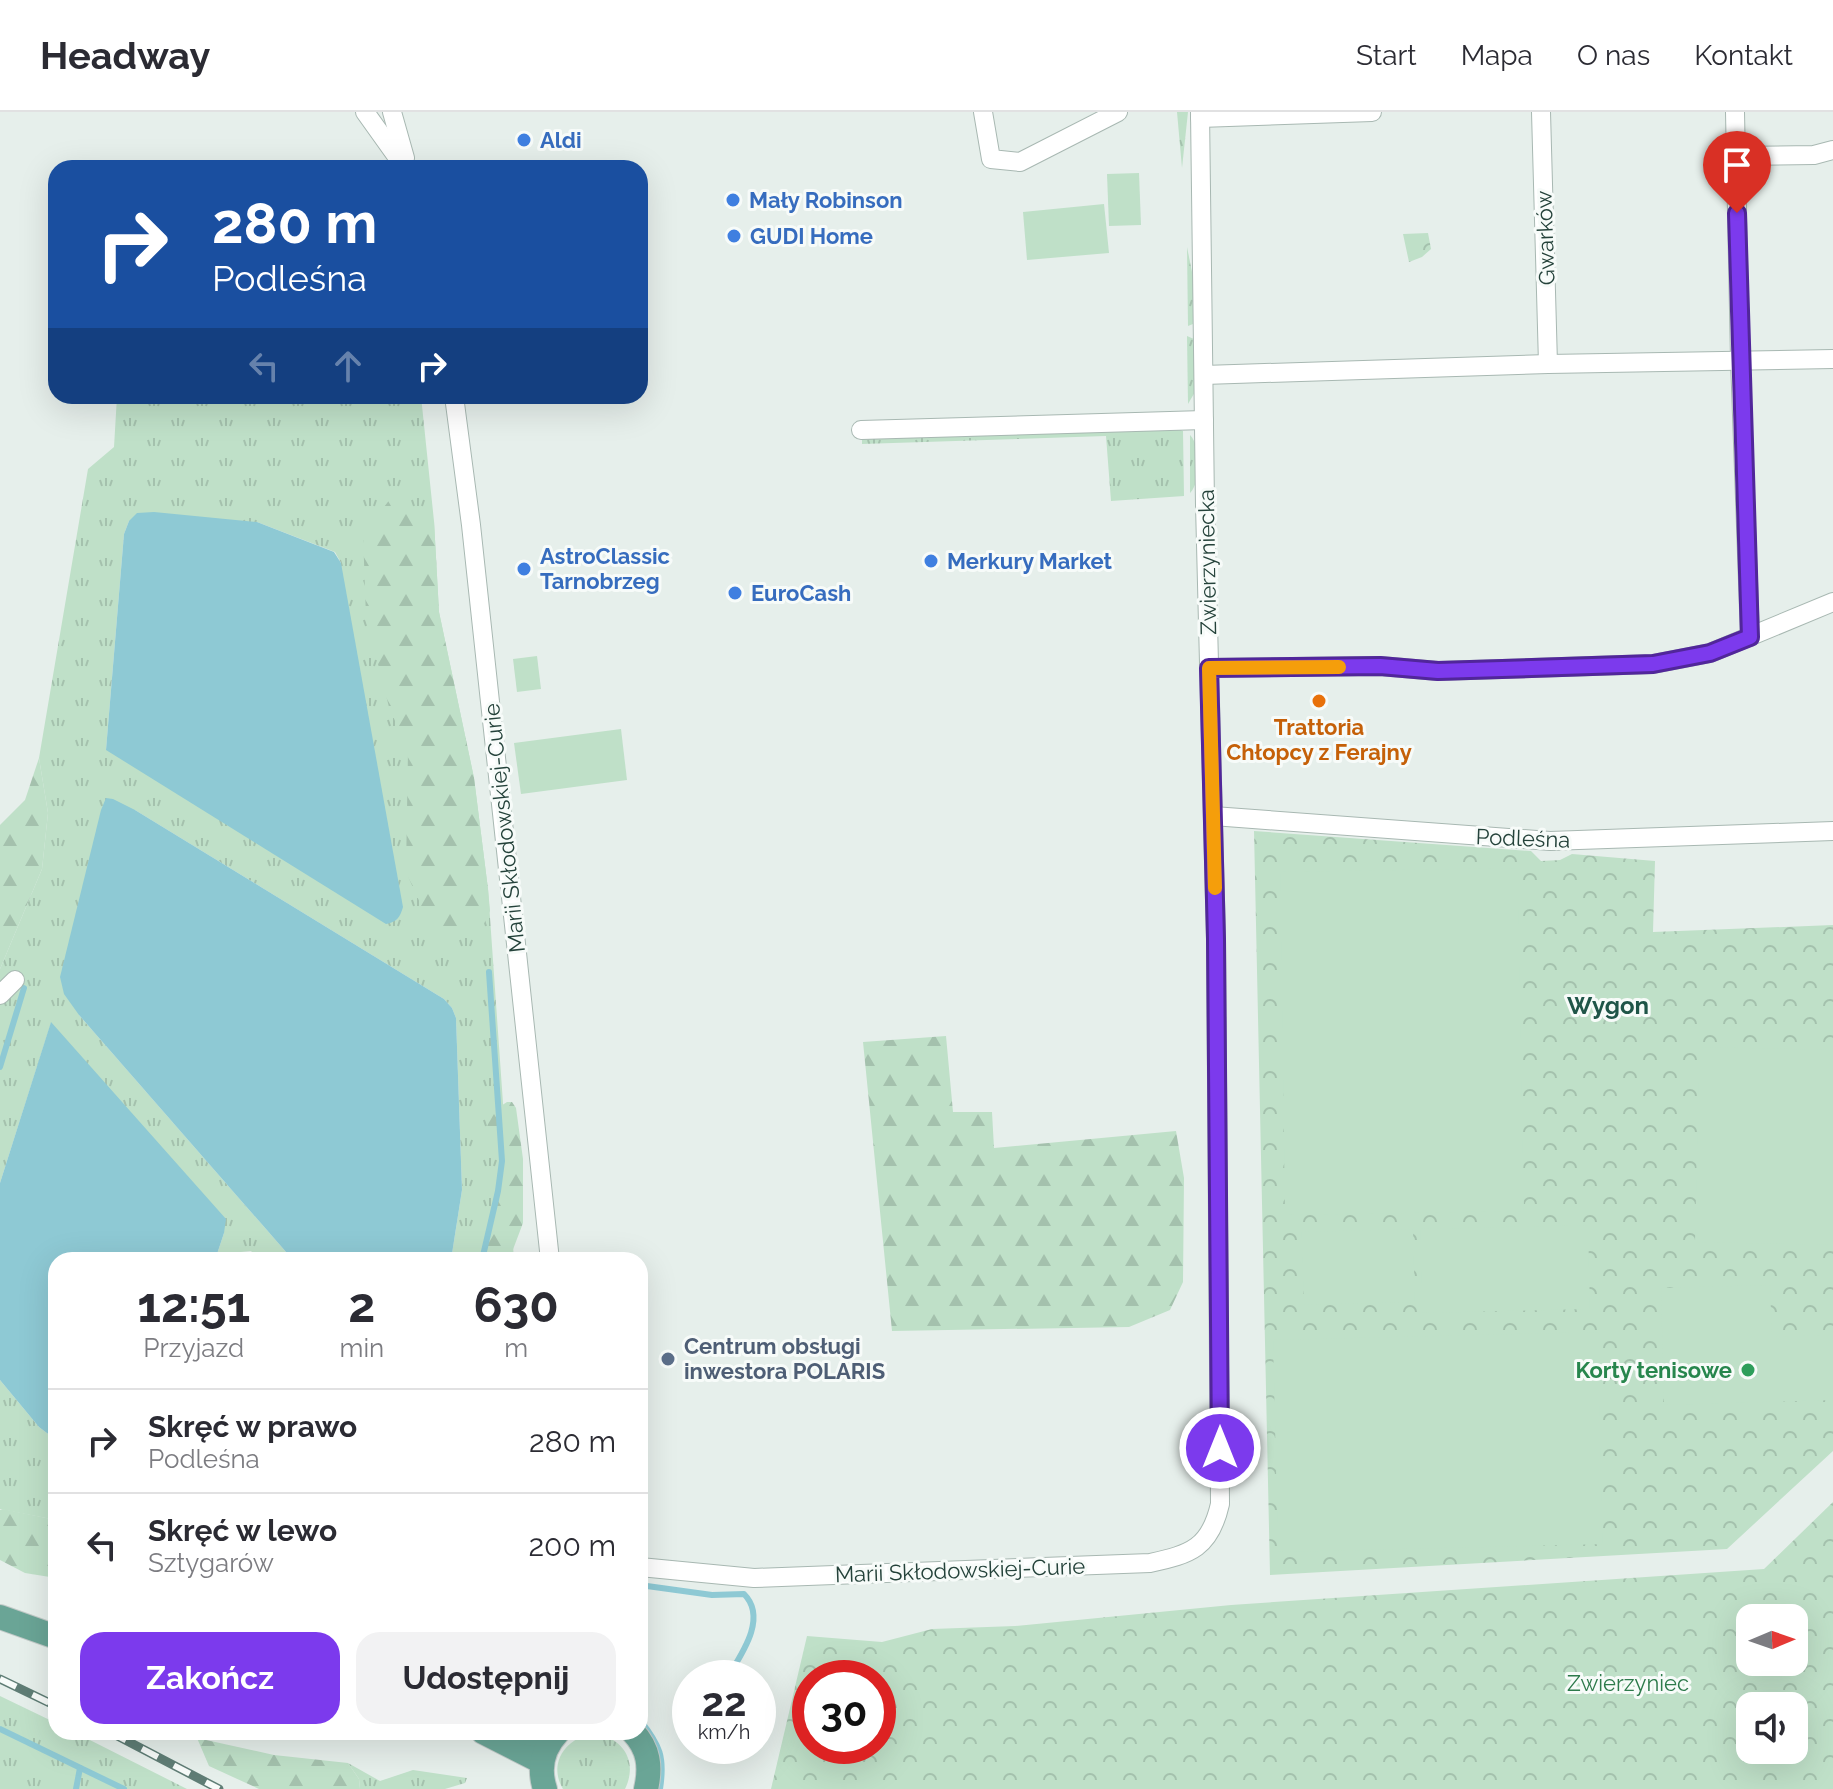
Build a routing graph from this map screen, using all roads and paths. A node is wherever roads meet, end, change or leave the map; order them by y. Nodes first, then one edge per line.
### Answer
1 (365, 112) edge
2 (392, 112) edge
3 (983, 112) edge
4 (1118, 112) edge
5 (1372, 112) edge
6 (1541, 112) edge
7 (1735, 112) edge
8 (1200, 115) edge
9 (1833, 150) edge
10 (1737, 156) junction
11 (400, 160) edge
12 (404, 160) edge
13 (1833, 359) edge
14 (1740, 360) junction
15 (1548, 364) junction
16 (1204, 375) junction
17 (455, 404) edge
18 (1204, 420) junction
19 (861, 430) dead end
20 (1833, 602) edge
21 (1750, 637) junction
22 (1209, 668) junction
23 (1213, 816) junction
24 (1833, 831) edge
25 (15, 980) dead end
26 (0, 995) edge
27 (549, 1252) edge
28 (1188, 1553) joint
29 (648, 1568) edge
30 (0, 1617) edge
31 (48, 1634) edge
32 (499, 1740) edge
33 (553, 1740) edge
34 (639, 1740) edge
35 (542, 1762) junction
36 (545, 1789) edge
37 (646, 1789) edge

1 - 11 street
2 - 12 street
3 - 4 street
5 - 8 street
6 - 15 street, Gwarków
7 - 10 street
8 - 16 street, Zwierzyniecka
9 - 10 street
10 - 14 street
13 - 14 street
14 - 15 street
14 - 21 street
15 - 16 street
16 - 18 street, Zwierzyniecka
17 - 27 street, Marii Skłodowskiej-Curie
18 - 19 street
18 - 22 street, Zwierzyniecka
20 - 21 street
21 - 22 street
22 - 23 street, Zwierzyniecka
23 - 24 street, Podleśna
23 - 28 street, Zwierzyniecka
25 - 26 street
28 - 29 street, Marii Skłodowskiej-Curie
30 - 31 main road
32 - 35 main road
33 - 35 main road
34 - 37 main road
35 - 36 main road

